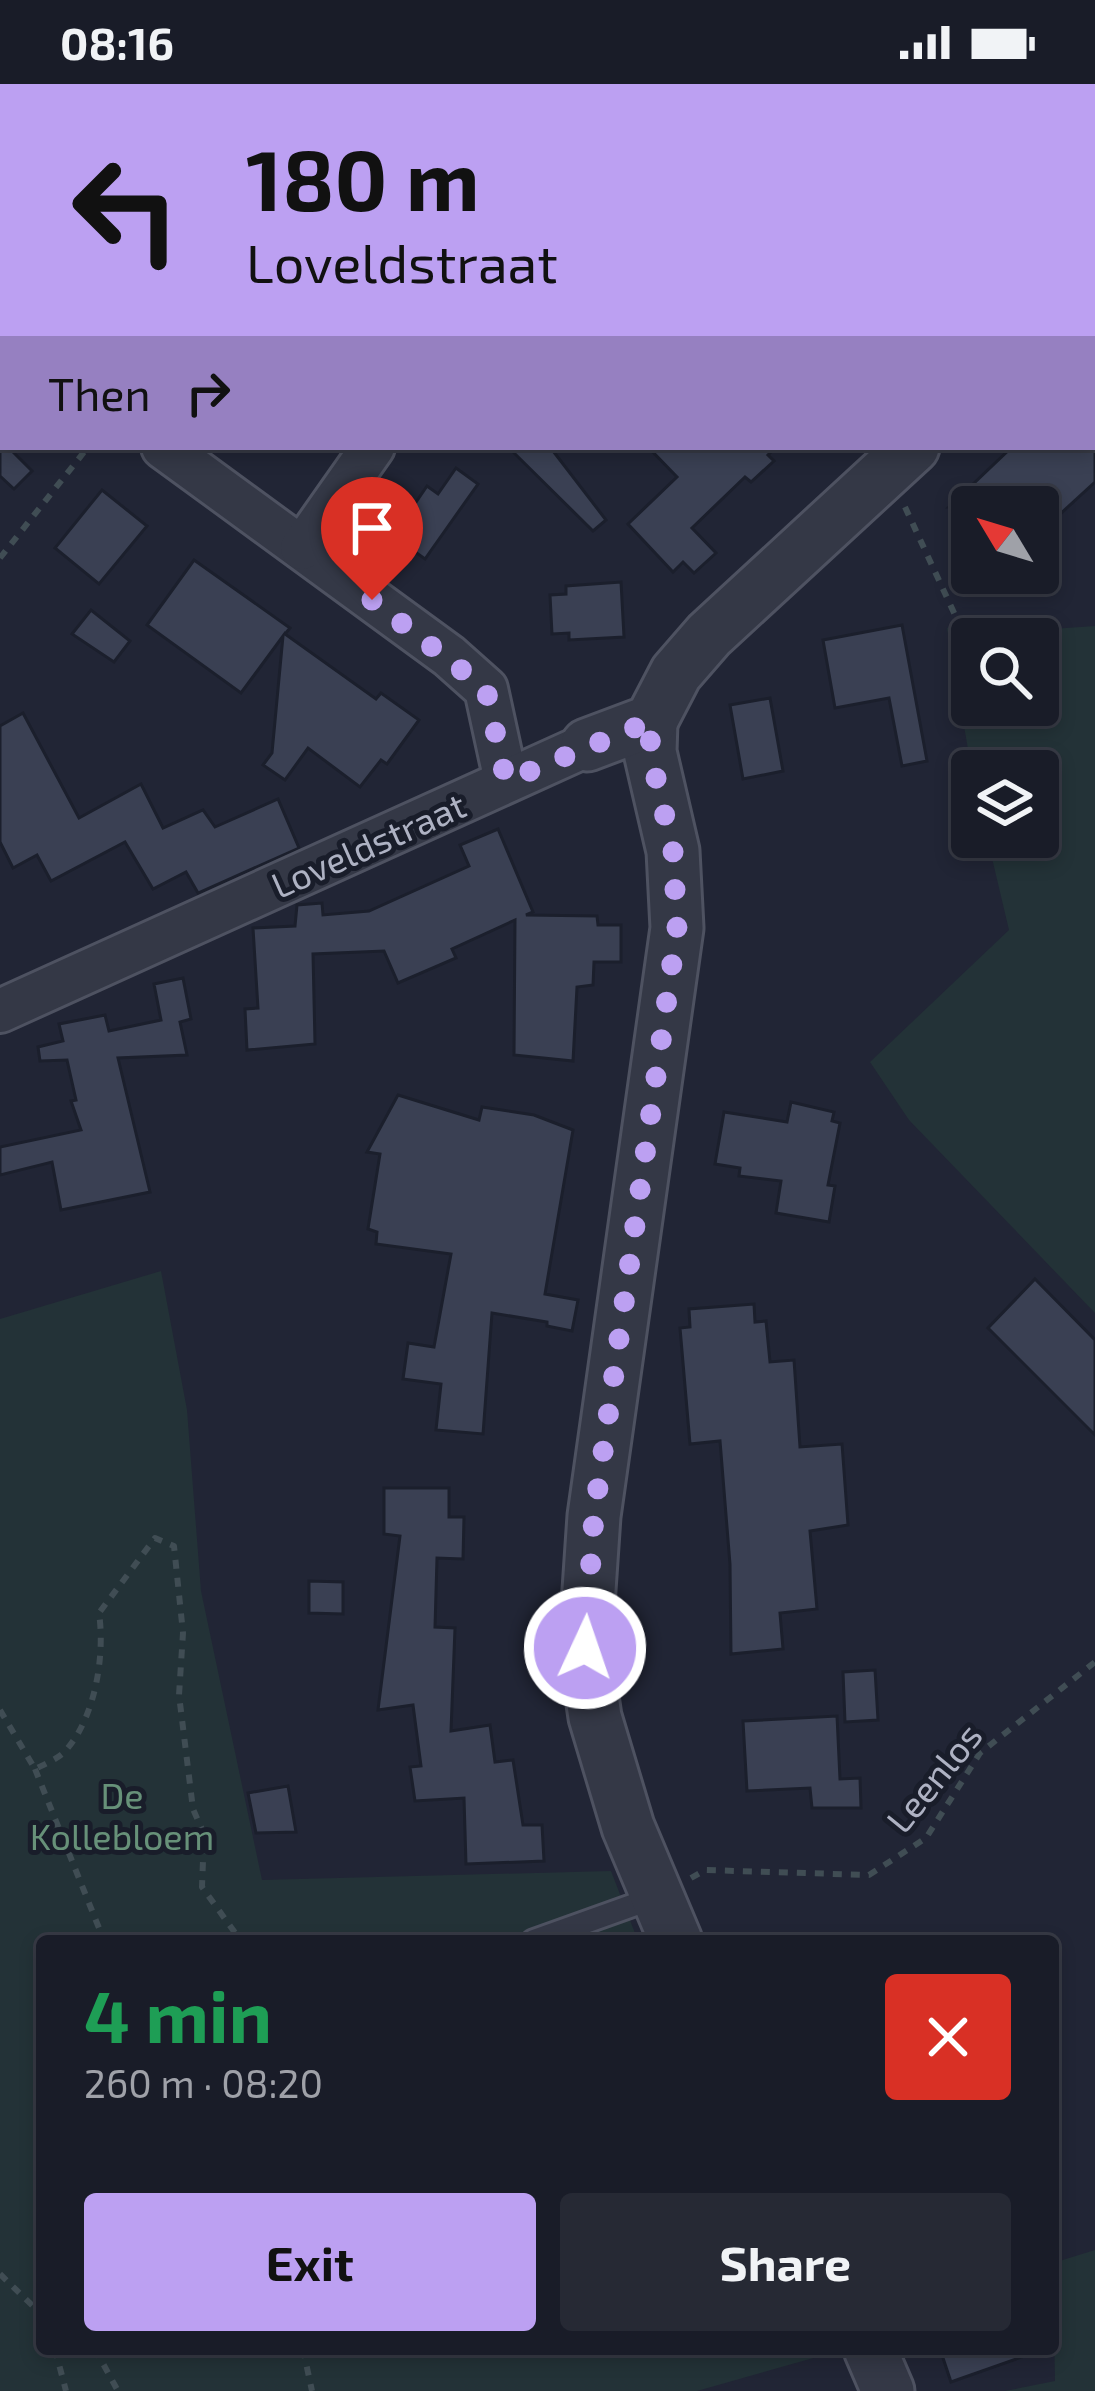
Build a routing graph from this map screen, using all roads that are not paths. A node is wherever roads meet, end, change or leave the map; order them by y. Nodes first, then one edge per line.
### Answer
1 (167, 450) edge
2 (371, 450) edge
3 (901, 459) edge
4 (302, 548) junction
5 (651, 721) junction
6 (587, 745) joint
7 (506, 781) junction
8 (0, 1010) edge
9 (666, 1919) edge
10 (569, 1935) edge
11 (873, 2355) edge
12 (888, 2391) edge

1 - 4 street
2 - 4 street
3 - 5 street
4 - 7 street
5 - 6 street, Loveldstraat
5 - 9 street
6 - 7 street, Loveldstraat
7 - 8 street, Loveldstraat
9 - 10 lane
11 - 12 street

